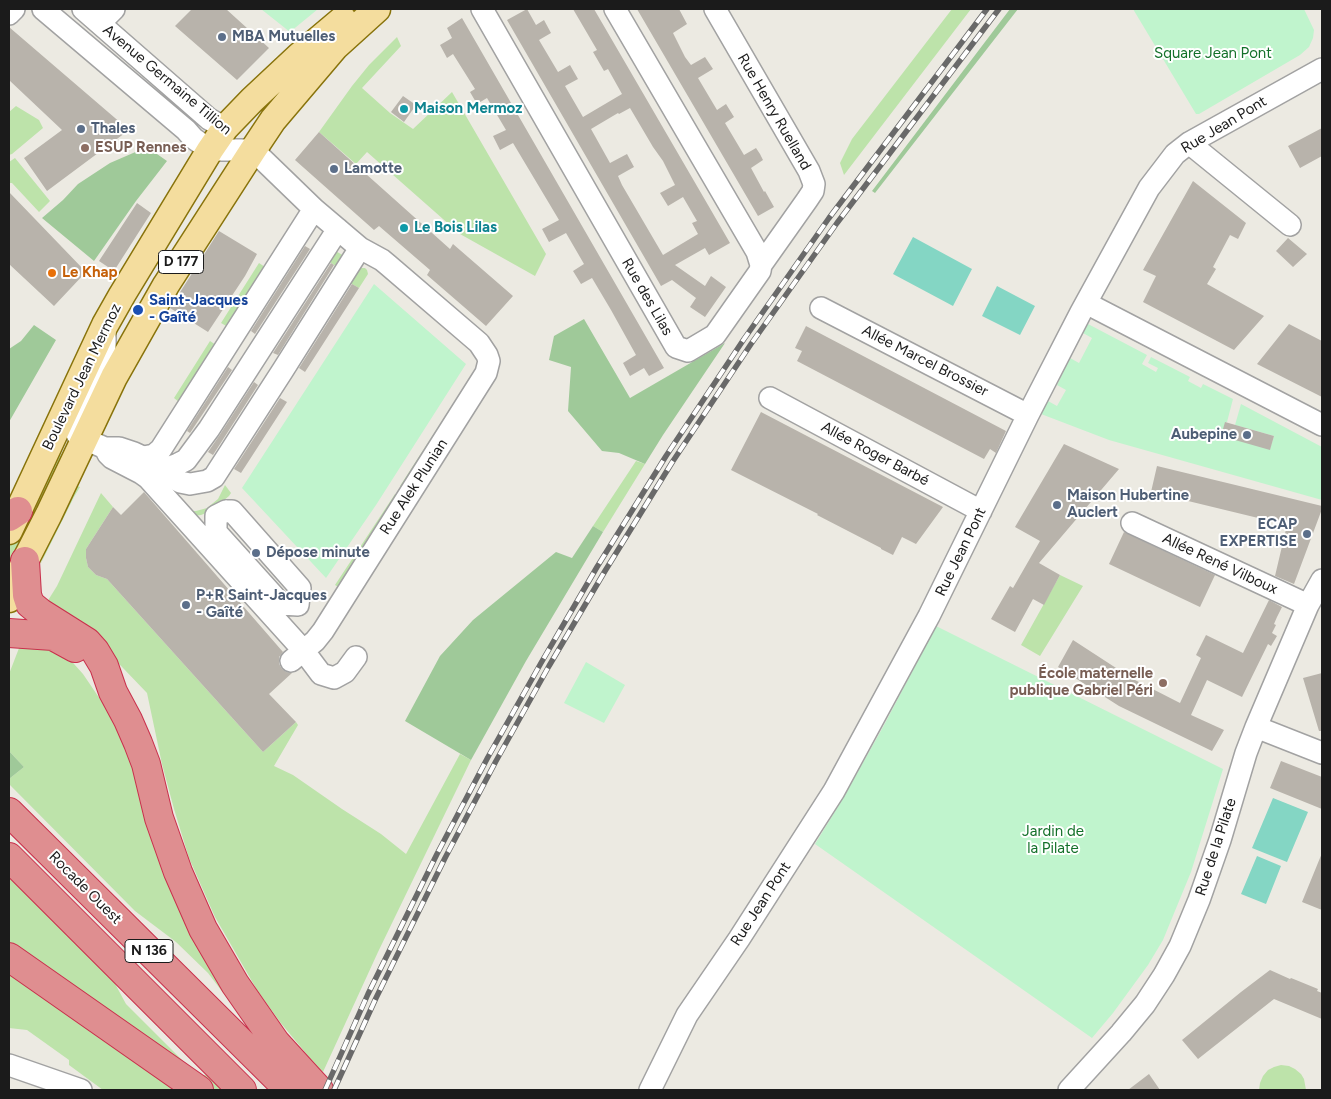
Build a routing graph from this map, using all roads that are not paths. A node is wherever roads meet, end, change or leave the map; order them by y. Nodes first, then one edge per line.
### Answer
1 (14, 9) edge
2 (43, 9) edge
3 (83, 9) edge
4 (355, 9) edge
5 (377, 9) edge
6 (482, 9) edge
7 (615, 9) edge
8 (715, 9) edge
9 (9, 14) edge
10 (107, 16) edge
11 (1322, 69) edge
12 (1189, 143) junction
13 (229, 144) junction
14 (314, 209) junction
15 (1290, 225) dead end
16 (338, 229) junction
17 (360, 248) junction
18 (762, 265) junction
19 (1086, 303) junction
20 (821, 308) dead end
21 (105, 325) junction
22 (770, 398) dead end
23 (1028, 415) junction
24 (1322, 425) edge
25 (95, 443) junction
26 (144, 457) junction
27 (981, 511) junction
28 (12, 520) edge
29 (1132, 523) dead end
30 (194, 528) junction
31 (24, 561) junction
32 (1322, 580) edge
33 (9, 599) edge
34 (1308, 605) junction
35 (323, 631) junction
36 (9, 633) edge
37 (297, 656) junction
38 (356, 657) dead end
39 (114, 692) junction
40 (1256, 727) junction
41 (1322, 753) edge
42 (9, 812) edge
43 (9, 857) edge
44 (9, 957) edge
45 (12, 1066) edge
46 (304, 1085) edge
47 (32, 1090) edge
48 (81, 1090) edge
49 (199, 1090) edge
50 (242, 1090) edge
51 (650, 1090) edge
52 (1069, 1090) edge

1 - 9 street
2 - 13 street, Avenue Germaine Tillion
3 - 10 street, Avenue Germaine Tillion
4 - 13 main road, Boulevard Jean Mermoz
5 - 13 main road, Boulevard Jean Mermoz
6 - 18 street, Rue des Lilas
7 - 18 street
8 - 18 street, Rue Henry Ruelland
10 - 13 street, Avenue Germaine Tillion
11 - 12 street, Rue Jean Pont
12 - 15 street
12 - 19 street, Rue Jean Pont
13 - 14 street, Rue Alek Plunian
13 - 21 main road, Boulevard Jean Mermoz
13 - 25 main road, Boulevard Jean Mermoz / D 177
14 - 16 street, Rue Alek Plunian
14 - 26 street
16 - 17 street, Rue Alek Plunian
16 - 26 street
17 - 26 street
17 - 35 street, Rue Alek Plunian
19 - 23 street, Rue Jean Pont
19 - 24 street
20 - 23 street, Allée Marcel Brossier
21 - 25 street
21 - 28 main road, Boulevard Jean Mermoz
22 - 27 street, Allée Roger Barbé
23 - 27 street, Rue Jean Pont
25 - 26 street
25 - 30 street
25 - 31 main road, Boulevard Jean Mermoz / D 177
27 - 51 street, Rue Jean Pont
29 - 34 street, Allée René Vilboux
30 - 35 street
30 - 37 street
31 - 33 main road, Boulevard Jean Mermoz / D 177
31 - 39 highway
32 - 34 street, Rue de la Pilate
34 - 40 street, Rue de la Pilate
35 - 37 street, Rue Alek Plunian
36 - 39 highway
37 - 38 street
39 - 46 highway
40 - 41 street
40 - 52 street, Rue de la Pilate
42 - 46 highway, Rocade Ouest / N 136
43 - 50 highway, Rocade Ouest / N 136
44 - 49 highway
45 - 47 street
45 - 48 street

